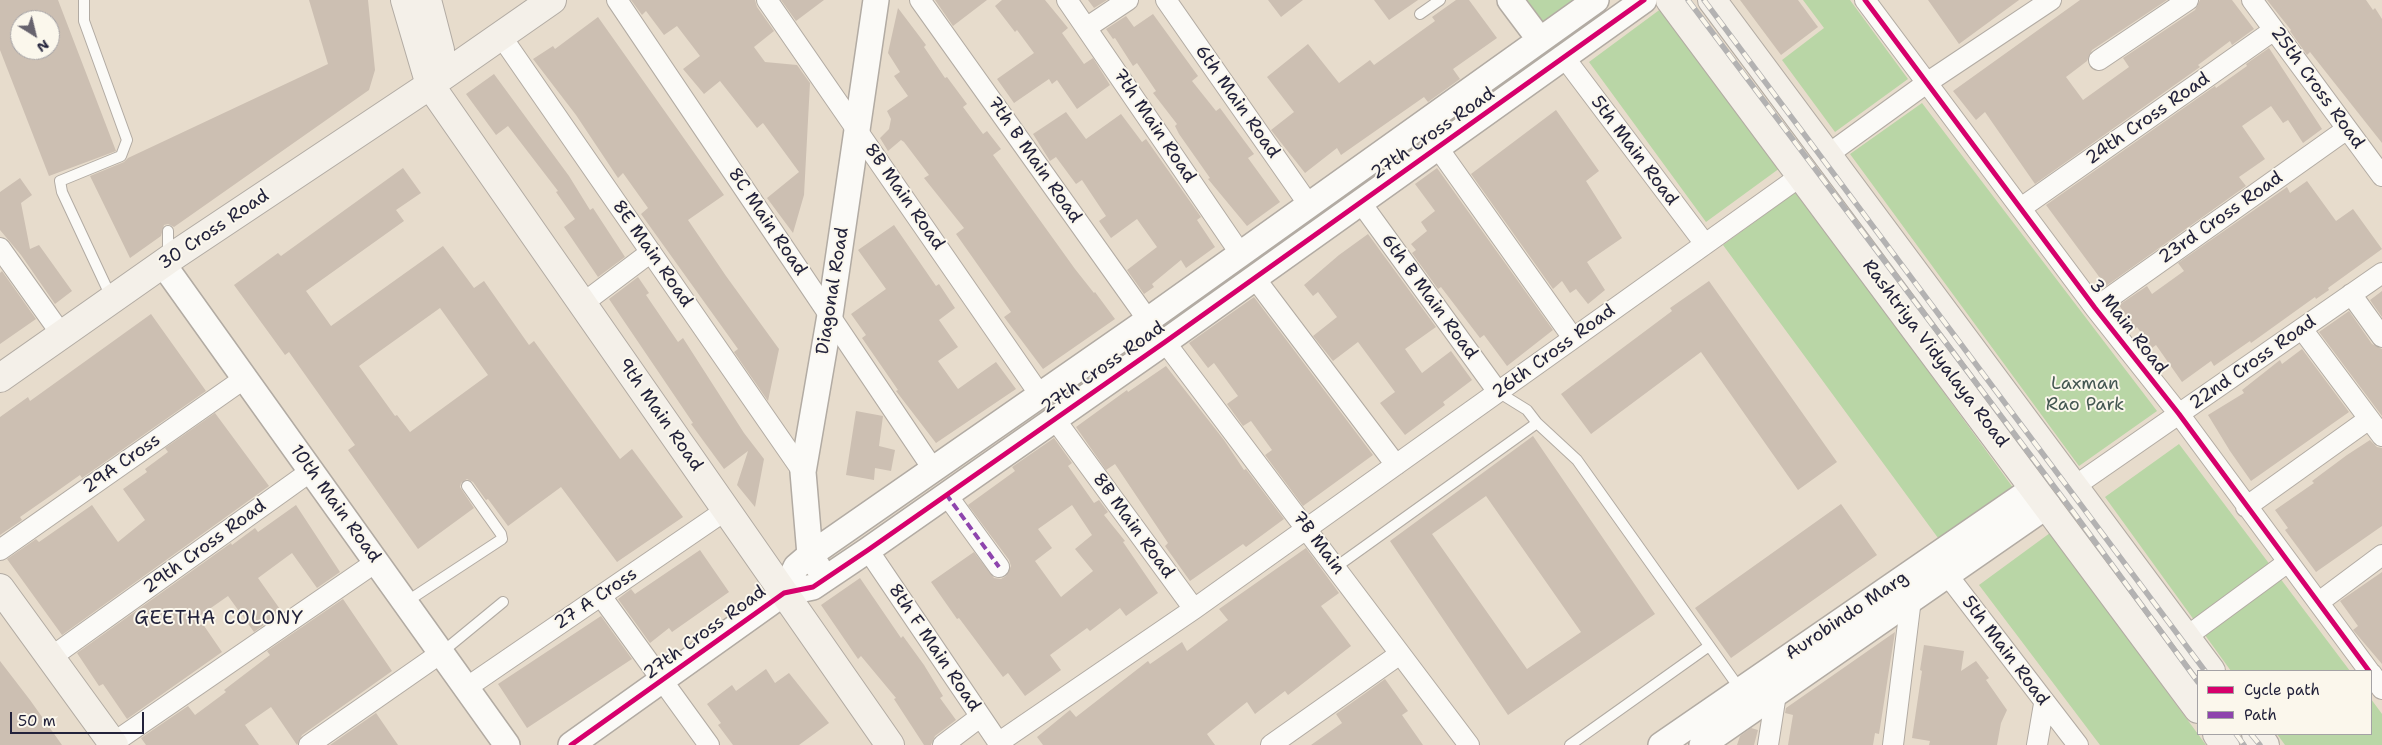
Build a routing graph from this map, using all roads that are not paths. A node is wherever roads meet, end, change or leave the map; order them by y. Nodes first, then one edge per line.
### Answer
1 (84, 0) edge
2 (406, 0) edge
3 (427, 0) edge
4 (552, 0) edge
5 (617, 0) edge
6 (767, 0) edge
7 (876, 0) edge
8 (920, 0) edge
9 (1067, 0) edge
10 (1128, 0) edge
11 (1166, 0) edge
12 (1440, 0) edge
13 (1510, 0) edge
14 (1596, 0) edge
15 (1644, 0) edge
16 (1670, 0) edge
17 (1712, 0) edge
18 (1865, 0) edge
19 (2051, 0) edge
20 (2188, 0) edge
21 (2252, 0) edge
22 (1420, 14) dead end
23 (1086, 28) junction
24 (2274, 30) junction
25 (501, 36) junction
26 (1540, 40) junction
27 (1564, 57) junction
28 (2098, 60) dead end
29 (1928, 82) junction
30 (430, 86) junction
31 (856, 128) junction
32 (2347, 129) junction
33 (1438, 148) junction
34 (1837, 148) dead end
35 (1802, 175) junction
36 (2382, 176) edge
37 (1361, 202) junction
38 (1309, 205) junction
39 (2021, 208) junction
40 (168, 231) dead end
41 (1705, 244) junction
42 (0, 248) edge
43 (651, 252) junction
44 (1240, 253) junction
45 (165, 262) junction
46 (2382, 273) edge
47 (1254, 277) junction
48 (2351, 294) junction
49 (112, 300) junction
50 (582, 304) junction
51 (2095, 308) junction
52 (830, 315) junction
53 (1148, 320) junction
54 (2302, 329) junction
55 (62, 335) junction
56 (2382, 336) edge
57 (1573, 338) junction
58 (1165, 342) junction
59 (0, 378) edge
60 (245, 378) junction
61 (1498, 392) junction
62 (1040, 395) junction
63 (2179, 414) junction
64 (1054, 418) junction
65 (2369, 419) junction
66 (1536, 423) junction
67 (2382, 436) edge
68 (1396, 465) junction
69 (933, 469) junction
70 (311, 471) junction
71 (803, 472) junction
72 (467, 486) dead end
73 (2075, 486) junction
74 (946, 494) junction
75 (2041, 497) junction
76 (2246, 507) junction
77 (726, 510) junction
78 (1306, 529) junction
79 (0, 550) edge
80 (868, 550) junction
81 (810, 555) junction
82 (2382, 555) edge
83 (376, 562) junction
84 (2288, 562) junction
85 (1941, 566) junction
86 (999, 567) dead end
87 (1336, 567) junction
88 (825, 578) junction
89 (0, 588) edge
90 (784, 593) junction
91 (601, 596) junction
92 (1911, 599) junction
93 (504, 602) dead end
94 (2319, 602) junction
95 (405, 603) junction
96 (1194, 609) junction
97 (2186, 637) junction
98 (1709, 646) junction
99 (441, 653) junction
100 (1400, 654) junction
101 (50, 658) junction
102 (2210, 670) edge
103 (2369, 670) edge
104 (2372, 675) edge
105 (662, 680) junction
106 (466, 688) junction
107 (2382, 688) edge
108 (1740, 689) junction
109 (1776, 694) junction
110 (2044, 704) junction
111 (2197, 708) edge
112 (980, 717) junction
113 (2257, 735) edge
114 (114, 744) edge
115 (999, 744) edge
116 (309, 745) edge
117 (506, 745) edge
118 (571, 745) edge
119 (709, 745) edge
120 (890, 745) edge
121 (943, 745) edge
122 (1271, 745) edge
123 (1469, 745) edge
124 (1570, 745) edge
125 (1661, 745) edge
126 (1702, 745) edge
127 (1768, 745) edge
128 (1893, 745) edge
129 (2037, 745) edge
130 (2078, 745) edge
131 (2265, 745) edge

1 - 49 lane
2 - 30 main road, 9th Main Road
3 - 30 main road
4 - 25 main road, 30 Cross Road
5 - 52 street, 8C Main Road
6 - 31 street, 8B Main Road
7 - 31 street, Diagonal Road
8 - 53 street, 7th B Main Road
9 - 23 street, 7th Main Road
10 - 23 street
11 - 38 street, 6th Main Road
12 - 22 lane
13 - 26 street
14 - 26 street, 27th Cross Road
15 - 27 street, 27th Cross Road
16 - 35 main road, Rashtriya Vidyalaya Road
17 - 73 main road, Rashtriya Vidyalaya Road
18 - 29 street, 3 Main Road
19 - 29 street
20 - 28 street
21 - 24 street, 25th Cross Road
23 - 44 street, 7th Main Road
24 - 32 street, 25th Cross Road
24 - 39 street, 24th Cross Road
25 - 30 main road, 30 Cross Road
25 - 43 street, 8E Main Road
26 - 38 street, 27th Cross Road
27 - 33 street, 27th Cross Road
27 - 41 street, 5th Main Road
29 - 34 street
29 - 39 street, 3 Main Road
30 - 45 main road, 30 Cross Road
30 - 50 main road, 9th Main Road
31 - 52 street, Diagonal Road
31 - 62 street, 8B Main Road
32 - 36 street, 25th Cross Road
32 - 51 street, 23rd Cross Road
33 - 37 street, 27th Cross Road
33 - 57 street
35 - 41 street, 26th Cross Road
35 - 75 main road, Rashtriya Vidyalaya Road
37 - 47 street, 27th Cross Road
37 - 61 street, 6th B Main Road
38 - 44 street, 27th Cross Road
39 - 51 street, 3 Main Road
40 - 45 lane
41 - 57 street, 26th Cross Road
42 - 55 street
43 - 50 street
43 - 71 street, 8E Main Road
44 - 53 street, 27th Cross Road
45 - 49 main road, 30 Cross Road
45 - 60 street, 10th Main Road
46 - 48 street, 22nd Cross Road
47 - 58 street, 27th Cross Road
47 - 68 street
48 - 54 street, 22nd Cross Road
48 - 56 street
49 - 55 main road, 30 Cross Road
50 - 77 main road, 9th Main Road
51 - 63 street, 3 Main Road
52 - 69 street, 8C Main Road
52 - 71 street, Diagonal Road
53 - 62 street, 27th Cross Road
54 - 63 street, 22nd Cross Road
54 - 65 street
55 - 59 main road, 30 Cross Road
57 - 61 street, 26th Cross Road
58 - 64 street, 27th Cross Road
58 - 78 street, 7B Main
60 - 70 street, 10th Main Road
60 - 79 street, 29A Cross
61 - 66 lane
61 - 68 street, 26th Cross Road
62 - 69 street, 27th Cross Road
63 - 73 street, 22nd Cross Road
63 - 76 street, 3 Main Road
64 - 74 street, 27th Cross Road
64 - 96 street, 8B Main Road
65 - 67 street
65 - 76 street
66 - 87 lane
66 - 98 lane
68 - 78 street, 26th Cross Road
69 - 81 street, 27th Cross Road
70 - 83 street, 10th Main Road
70 - 101 street, 29th Cross Road
71 - 81 street, Diagonal Road
72 - 95 lane
73 - 97 main road, Rashtriya Vidyalaya Road
74 - 80 street, 27th Cross Road
74 - 86 street
75 - 85 street, Aurobindo Marg
75 - 111 main road, Rashtriya Vidyalaya Road
76 - 84 street, 3 Main Road
77 - 90 main road, 9th Main Road
77 - 91 street, 27 A Cross
78 - 87 street, 7B Main
78 - 96 street, 26th Cross Road
80 - 88 street, 27th Cross Road
80 - 112 street, 8th F Main Road
81 - 88 street, Diagonal Road
81 - 90 street, 27th Cross Road
82 - 94 street
83 - 95 street, 10th Main Road
83 - 114 street
84 - 94 street, 3 Main Road
84 - 97 street
85 - 92 street, Aurobindo Marg
85 - 108 street, Aurobindo Marg
85 - 110 street, 5th Main Road
87 - 100 street, 7B Main
88 - 90 street, 27th Cross Road
89 - 101 main road
90 - 105 street, 27th Cross Road
90 - 120 main road, 9th Main Road
91 - 105 street
91 - 106 street, 27 A Cross
92 - 109 street, Aurobindo Marg
92 - 128 street
93 - 99 lane
94 - 103 street, 3 Main Road
95 - 99 street, 10th Main Road
96 - 115 street, 26th Cross Road
97 - 102 main road, Rashtriya Vidyalaya Road
98 - 108 lane
98 - 124 lane
99 - 106 street, 10th Main Road
99 - 116 street
100 - 122 street
100 - 123 street, 7B Main
101 - 114 main road
104 - 107 street, 3 Main Road
105 - 118 street, 27th Cross Road
105 - 119 street
106 - 117 street, 10th Main Road
108 - 125 street, Aurobindo Marg
109 - 126 street, Aurobindo Marg
109 - 127 street
110 - 129 street
110 - 130 street, 5th Main Road
112 - 115 street, 8th F Main Road
112 - 121 street
113 - 131 main road

